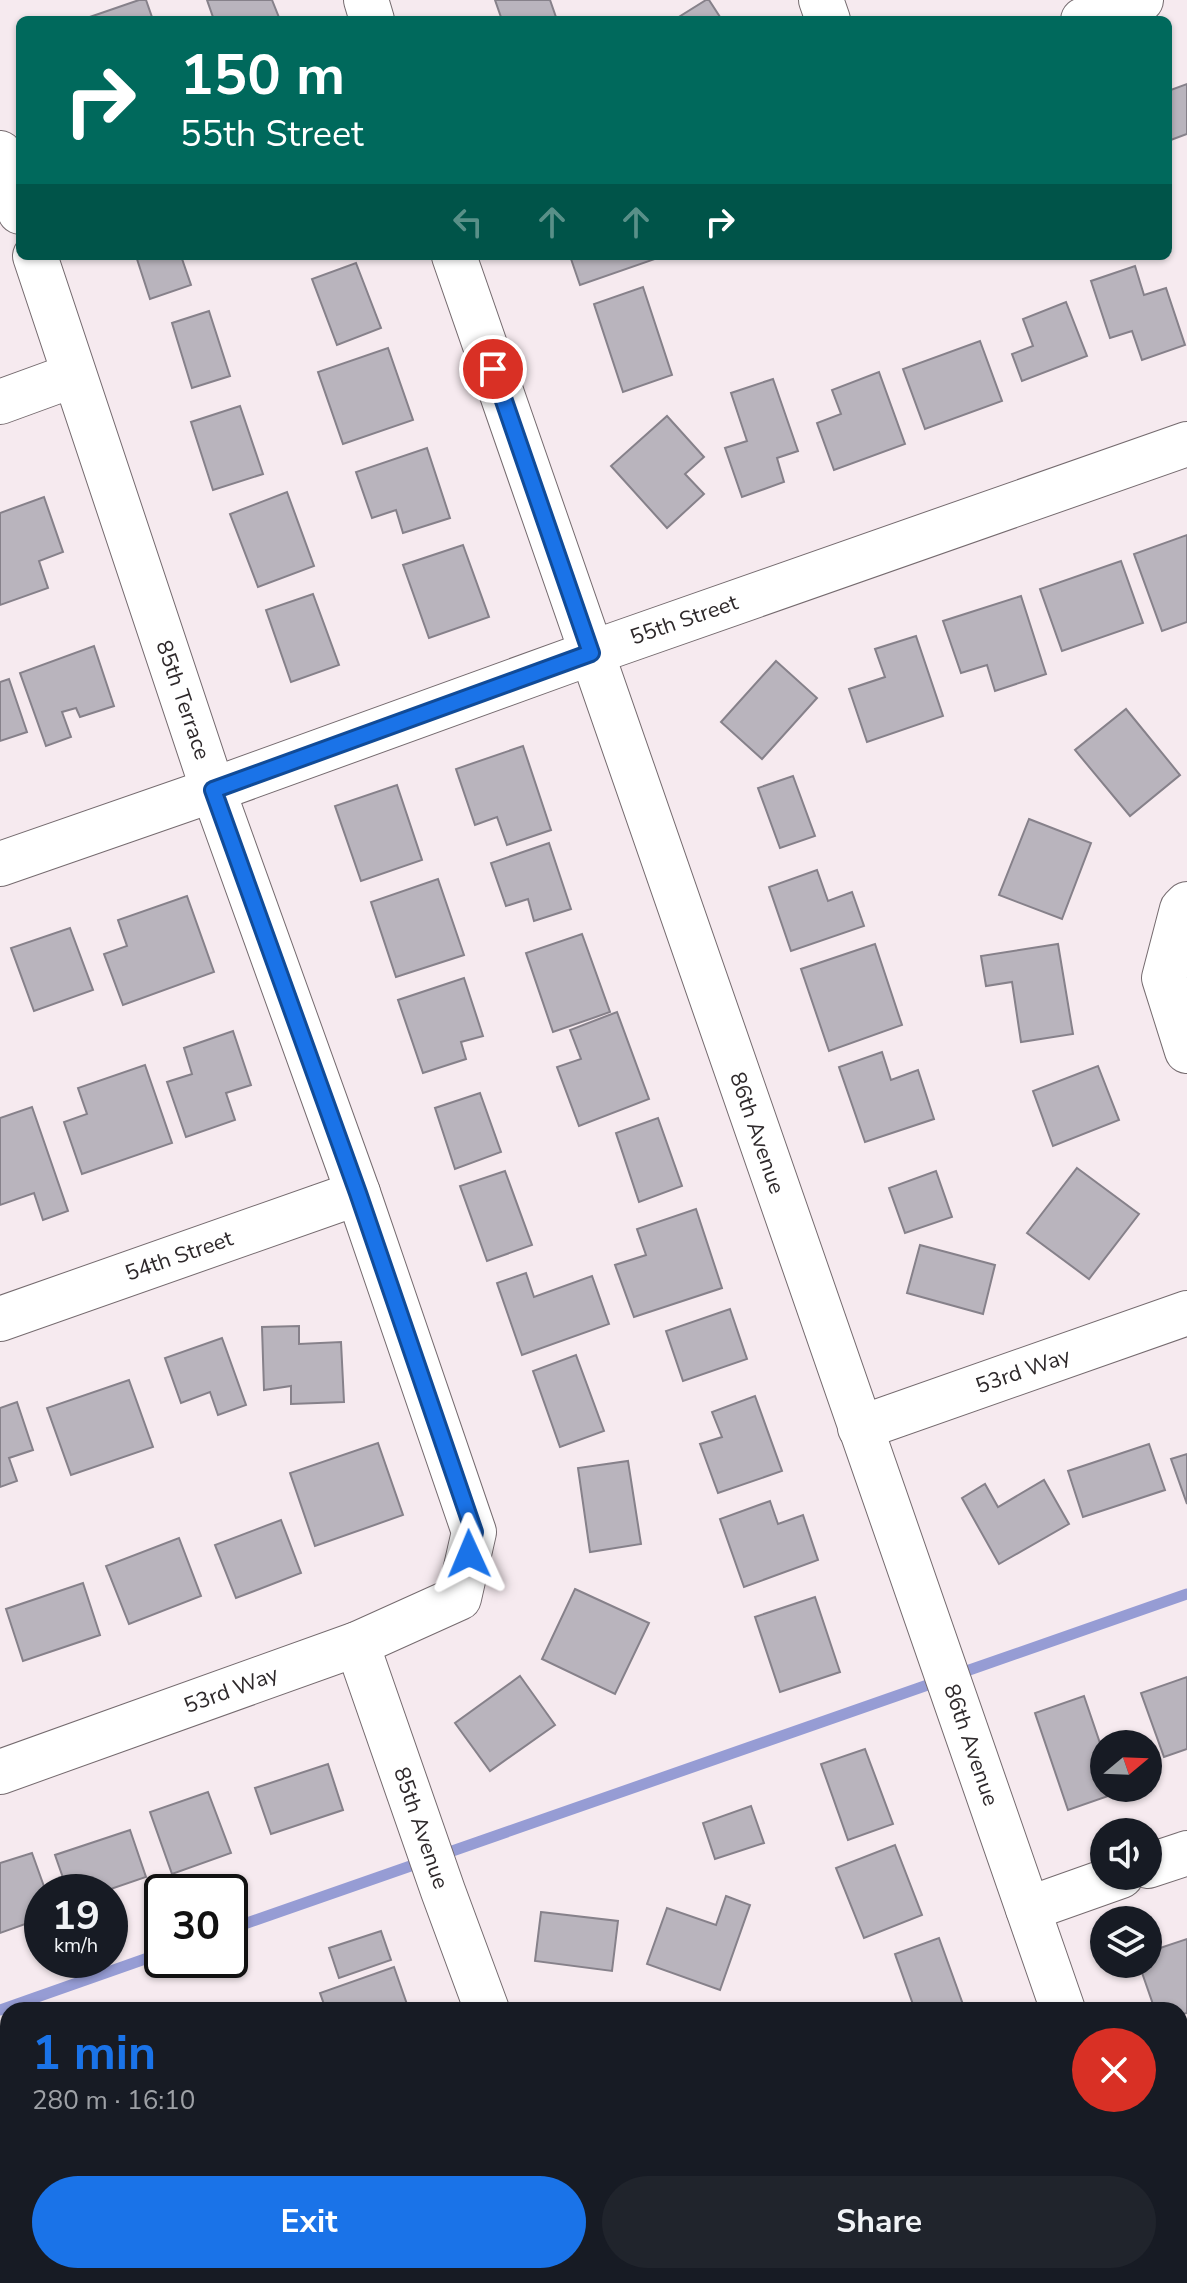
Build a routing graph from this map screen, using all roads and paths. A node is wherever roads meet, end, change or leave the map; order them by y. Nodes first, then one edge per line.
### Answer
1 (1141, 0) edge
2 (1095, 16) edge
3 (0, 153) edge
4 (16, 200) edge
5 (36, 260) edge
6 (455, 260) edge
7 (74, 375) junction
8 (0, 402) edge
9 (1187, 444) edge
10 (591, 653) junction
11 (213, 790) junction
12 (0, 864) edge
13 (1184, 906) edge
14 (1187, 1051) edge
15 (358, 1193) junction
16 (1187, 1313) edge
17 (0, 1319) edge
18 (860, 1428) junction
19 (459, 1598) joint
20 (357, 1644) junction
21 (0, 1772) edge
22 (1187, 1853) edge
23 (1162, 1861) edge
24 (1090, 1887) edge
25 (1028, 1909) junction
26 (484, 2002) edge
27 (1060, 2002) edge

1 - 2 street
3 - 4 street
5 - 7 street, 85th Terrace
6 - 10 street, 86th Avenue
7 - 8 street
7 - 11 street, 85th Terrace
9 - 10 street, 55th Street
10 - 11 street, 55th Street
10 - 18 street, 86th Avenue
11 - 12 street, 55th Street
11 - 15 street, 85th Terrace
13 - 14 street
15 - 17 street, 54th Street
15 - 19 street, 85th Terrace
16 - 18 street, 53rd Way
18 - 25 street, 86th Avenue
19 - 20 street, 53rd Way
20 - 21 street, 53rd Way
20 - 26 street, 85th Avenue
22 - 23 street
24 - 25 street
25 - 27 street, 86th Avenue

